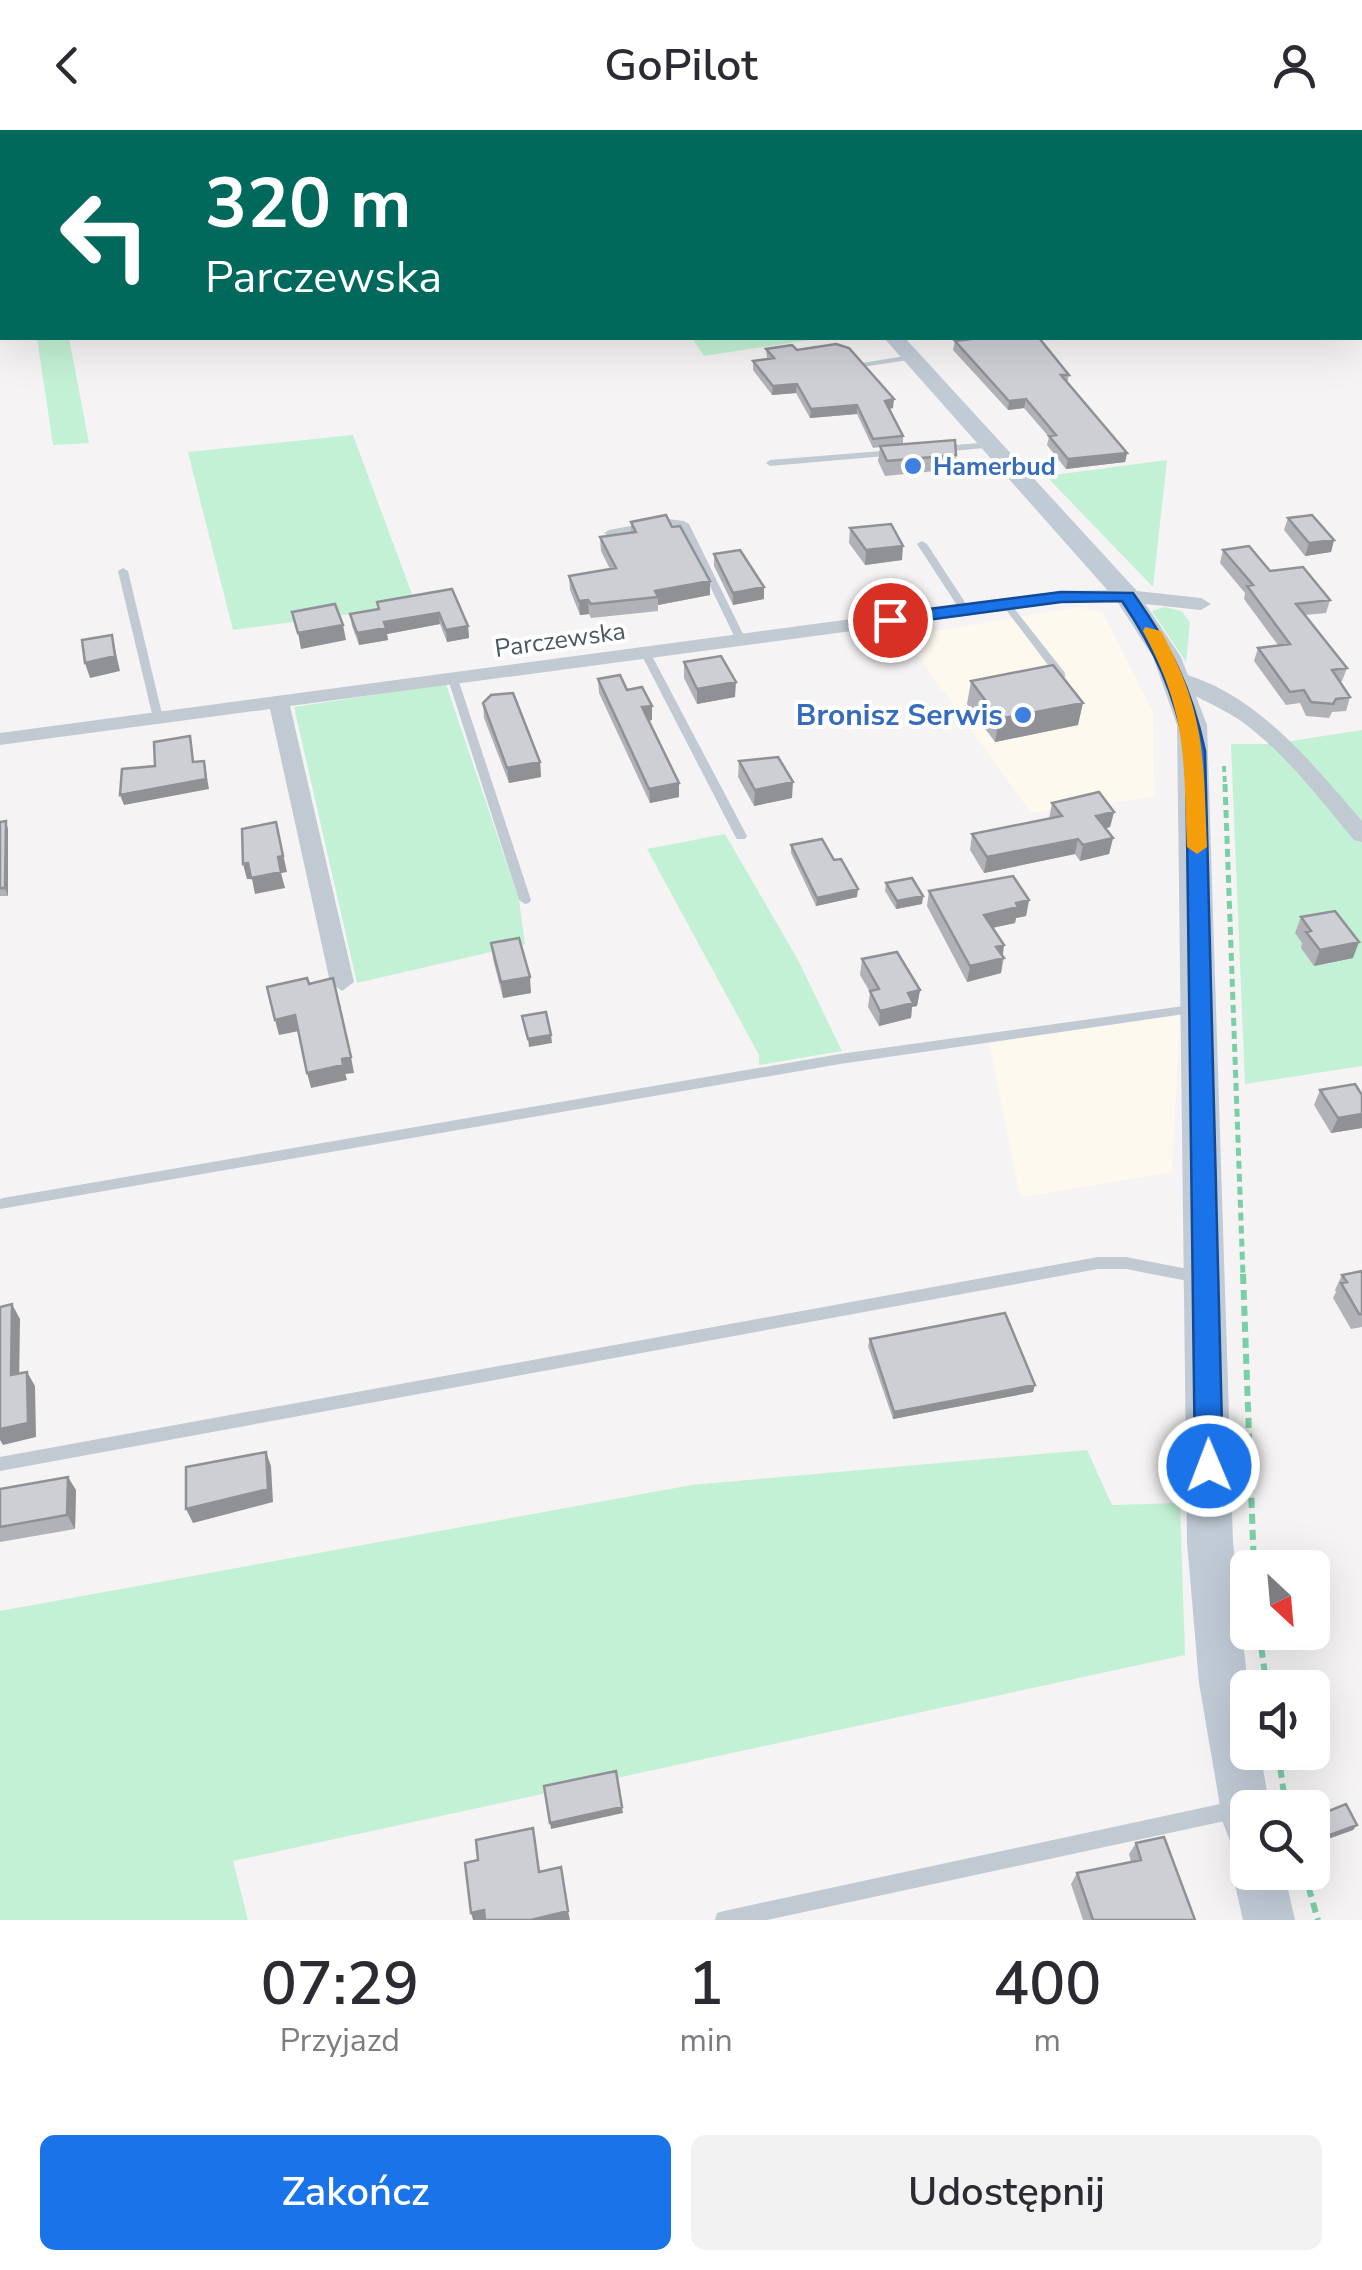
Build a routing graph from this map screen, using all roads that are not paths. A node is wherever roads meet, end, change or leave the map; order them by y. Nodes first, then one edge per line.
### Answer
1 (903, 347) edge
2 (862, 364) edge
3 (991, 445) junction
4 (924, 451) edge
5 (905, 452) edge
6 (770, 463) dead end
7 (610, 533) edge
8 (922, 544) dead end
9 (124, 571) dead end
10 (1127, 596) junction
11 (1202, 604) dead end
12 (1006, 605) junction
13 (965, 610) junction
14 (740, 640) junction
15 (645, 652) junction
16 (1061, 675) edge
17 (1177, 678) junction
18 (452, 679) junction
19 (280, 703) junction
20 (158, 718) junction
21 (0, 739) edge
22 (742, 836) dead end
23 (1362, 836) edge
24 (525, 900) dead end
25 (342, 982) dead end
26 (1200, 1008) junction
27 (3, 1204) dead end
28 (1206, 1278) junction
29 (0, 1464) edge
30 (1242, 1790) edge
31 (1230, 1818) edge
32 (1262, 1890) edge
33 (724, 1920) edge
34 (1269, 1920) edge

1 - 2 lane
1 - 3 street
3 - 4 lane
3 - 10 street
5 - 6 lane
7 - 14 lane
8 - 13 lane
9 - 20 lane
10 - 11 street, Parczewska
10 - 12 street, Parczewska
10 - 17 street
12 - 13 street, Parczewska
12 - 16 lane
13 - 14 street, Parczewska
14 - 15 street, Parczewska
15 - 18 street, Parczewska
15 - 22 lane
17 - 23 street
17 - 26 street
18 - 19 street, Parczewska
18 - 24 lane
19 - 20 street, Parczewska
19 - 25 street
20 - 21 street, Parczewska
26 - 27 lane
26 - 28 street
28 - 29 lane
28 - 30 street
31 - 33 lane
32 - 34 street

